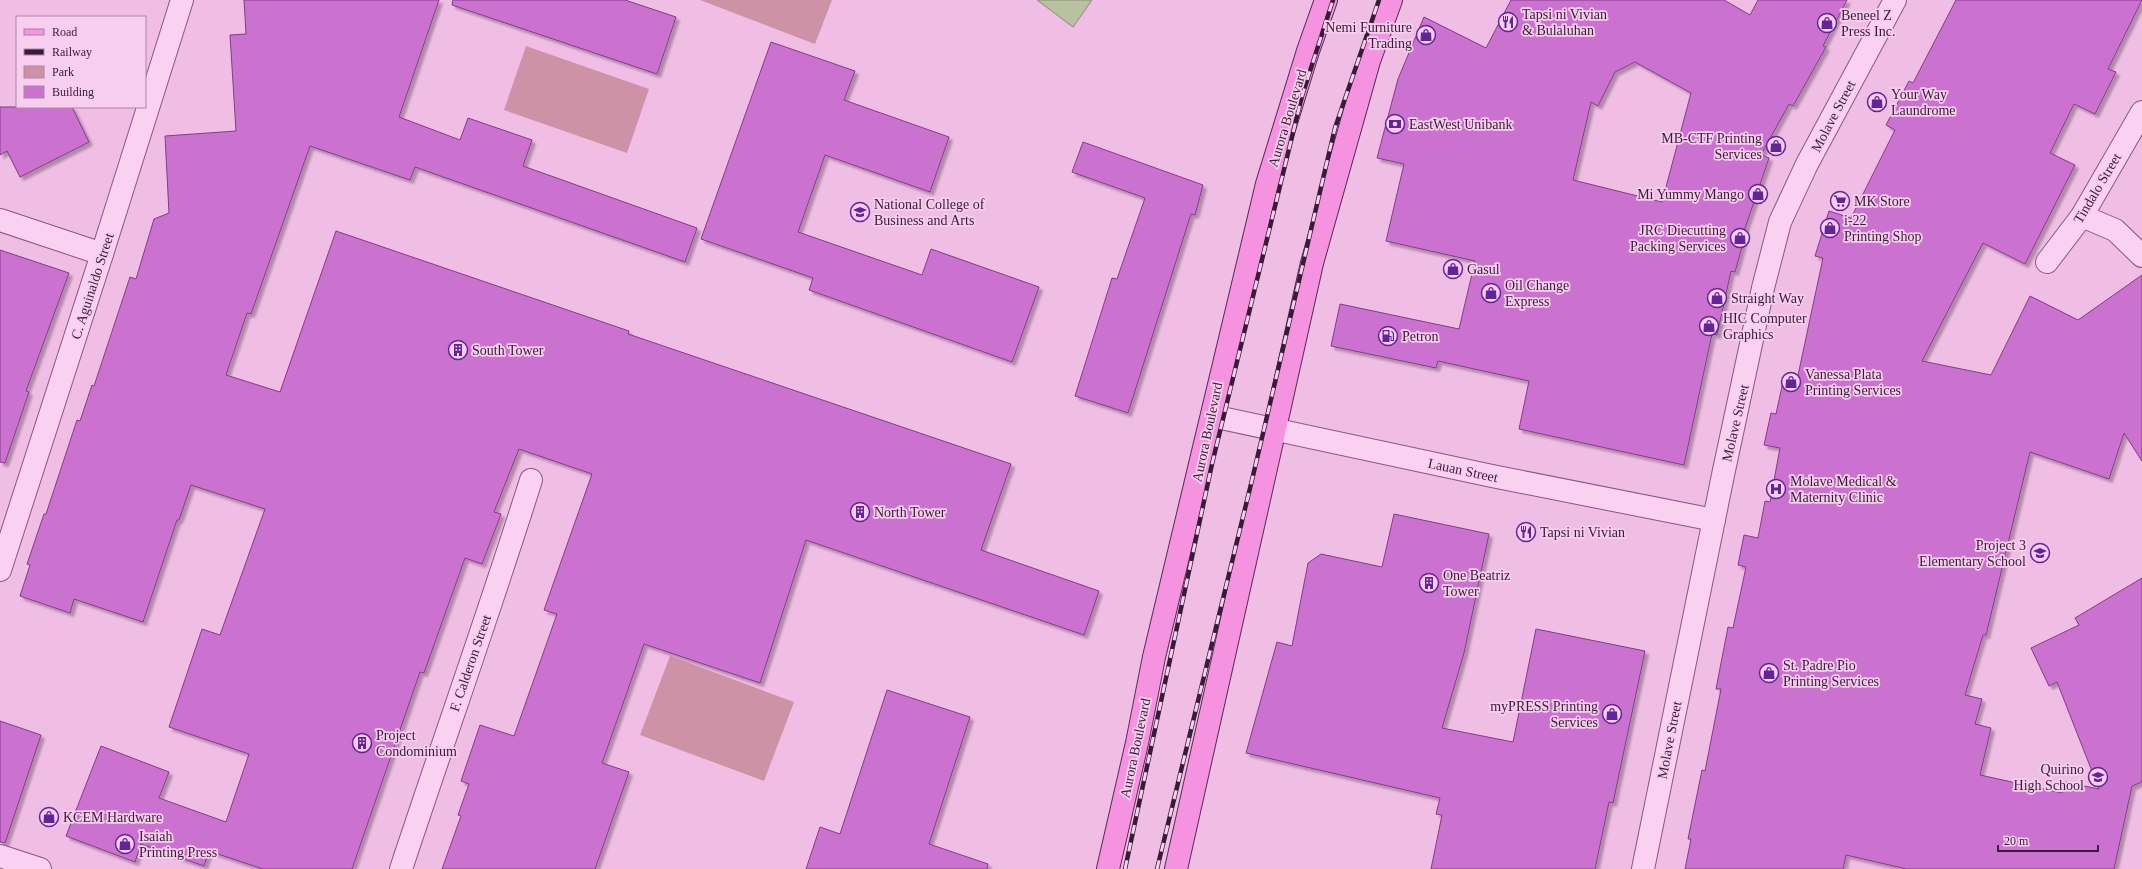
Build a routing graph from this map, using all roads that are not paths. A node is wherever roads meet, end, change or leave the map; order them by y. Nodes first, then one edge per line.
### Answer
1 (182, 0) edge
2 (1326, 0) edge
3 (1391, 0) edge
4 (1895, 0) edge
5 (2142, 112) edge
6 (2082, 216) junction
7 (0, 220) edge
8 (102, 254) junction
9 (2142, 256) edge
10 (2047, 262) dead end
11 (1212, 416) junction
12 (1276, 431) junction
13 (531, 480) dead end
14 (1714, 520) junction
15 (8, 524) edge
16 (0, 570) edge
17 (0, 856) edge
18 (40, 869) edge
19 (401, 869) edge
20 (1108, 869) edge
21 (1176, 869) edge
22 (1643, 869) edge

1 - 8 street, C. Aguinaldo Street
2 - 11 main road, Aurora Boulevard
3 - 12 main road
4 - 14 street, Molave Street
5 - 6 street, Tindalo Street
6 - 9 street
6 - 10 street, Tindalo Street
7 - 8 street
8 - 15 street, C. Aguinaldo Street
11 - 12 street, Lauan Street
11 - 20 main road, Aurora Boulevard
12 - 14 street, Lauan Street
12 - 21 main road
13 - 19 street, F. Calderon Street
14 - 22 street, Molave Street
15 - 16 street, C. Aguinaldo Street
17 - 18 street

